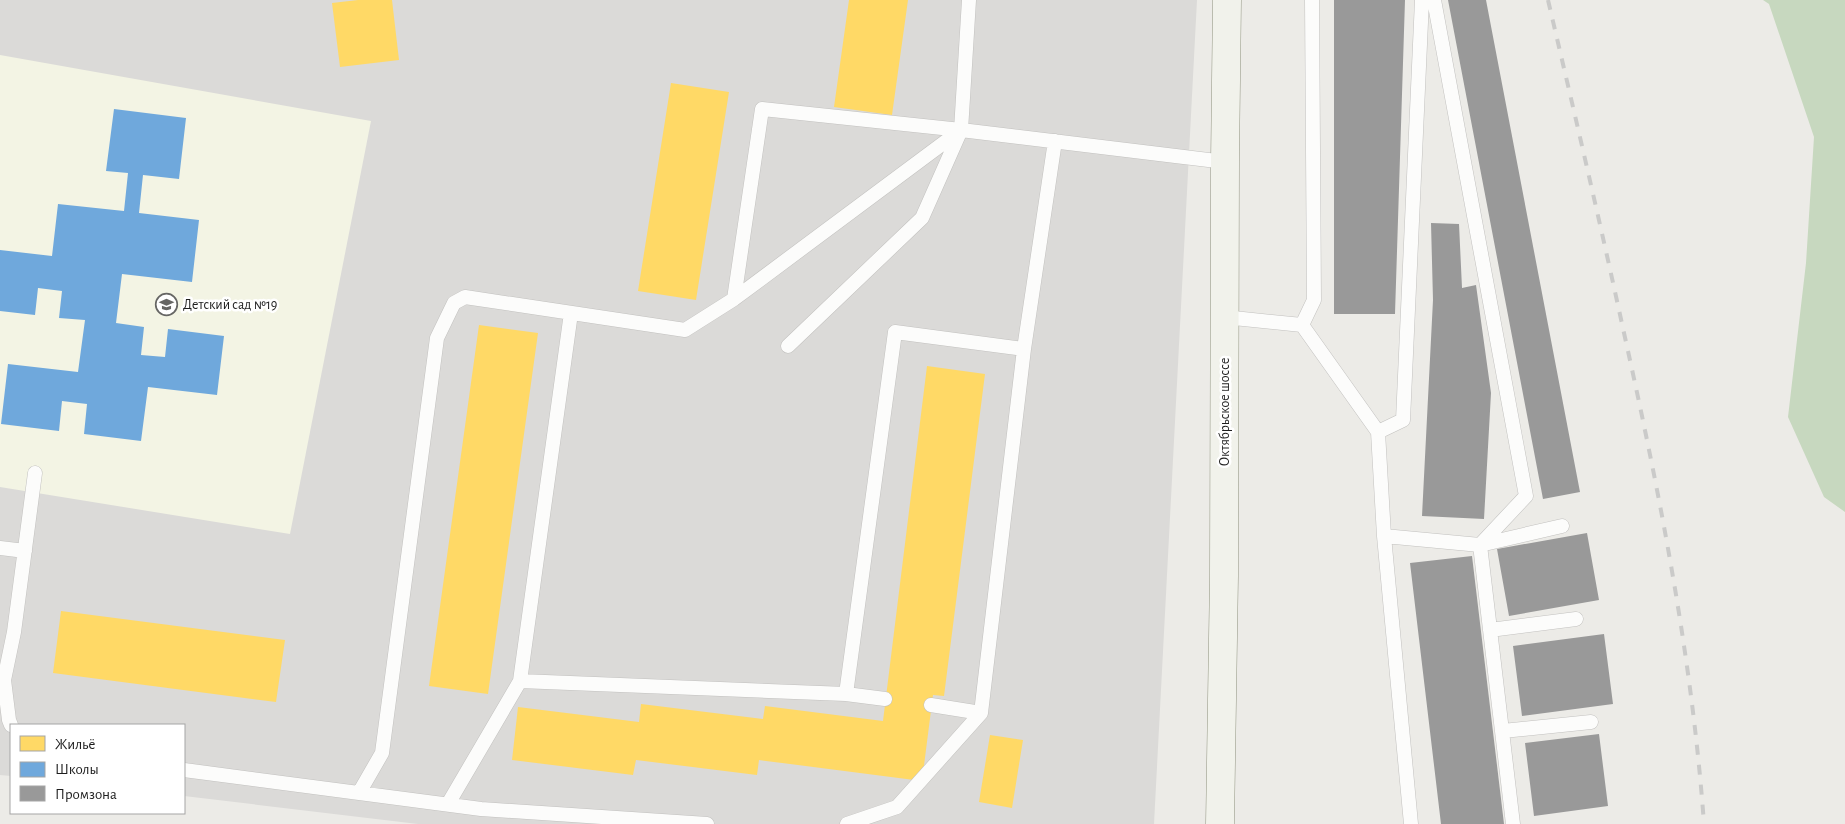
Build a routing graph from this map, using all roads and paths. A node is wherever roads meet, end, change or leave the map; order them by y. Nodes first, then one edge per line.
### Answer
1 (969, 0) edge
2 (1227, 0) edge
3 (1312, 0) edge
4 (1422, 0) edge
5 (1434, 0) edge
6 (962, 130) junction
7 (1055, 141) junction
8 (1225, 162) junction
9 (734, 298) junction
10 (571, 313) junction
11 (1224, 317) junction
12 (1302, 325) junction
13 (788, 346) dead end
14 (1024, 349) junction
15 (1378, 432) junction
16 (35, 473) dead end
17 (1562, 526) dead end
18 (1384, 536) junction
19 (1480, 545) junction
20 (0, 548) edge
21 (25, 551) junction
22 (1576, 619) dead end
23 (1490, 630) junction
24 (520, 681) junction
25 (846, 694) junction
26 (885, 699) dead end
27 (931, 706) dead end
28 (981, 713) junction
29 (1591, 722) dead end
30 (11, 724) edge
31 (1503, 731) junction
32 (185, 770) edge
33 (359, 793) junction
34 (448, 804) junction
35 (707, 824) edge
36 (847, 824) edge
37 (1220, 824) edge
38 (1411, 824) edge
39 (1513, 824) edge

1 - 6 lane
2 - 8 main road, Октябрьское шоссе
3 - 12 lane
4 - 15 lane
5 - 19 lane
6 - 7 lane
6 - 9 lane
6 - 9 lane
6 - 13 lane
7 - 8 lane
7 - 14 lane
8 - 11 main road, Октябрьское шоссе
9 - 10 lane
10 - 24 lane
10 - 33 lane
11 - 12 lane
11 - 37 main road, Октябрьское шоссе
12 - 15 lane
14 - 25 lane
14 - 28 lane
15 - 18 lane
16 - 21 lane
17 - 19 lane
18 - 19 lane
18 - 38 lane
19 - 23 lane
20 - 21 lane
21 - 30 lane
22 - 23 lane
23 - 31 lane
24 - 25 lane
24 - 34 lane
25 - 26 lane
27 - 28 lane
28 - 36 lane
29 - 31 lane
31 - 39 lane
32 - 33 lane
33 - 34 lane
34 - 35 lane

